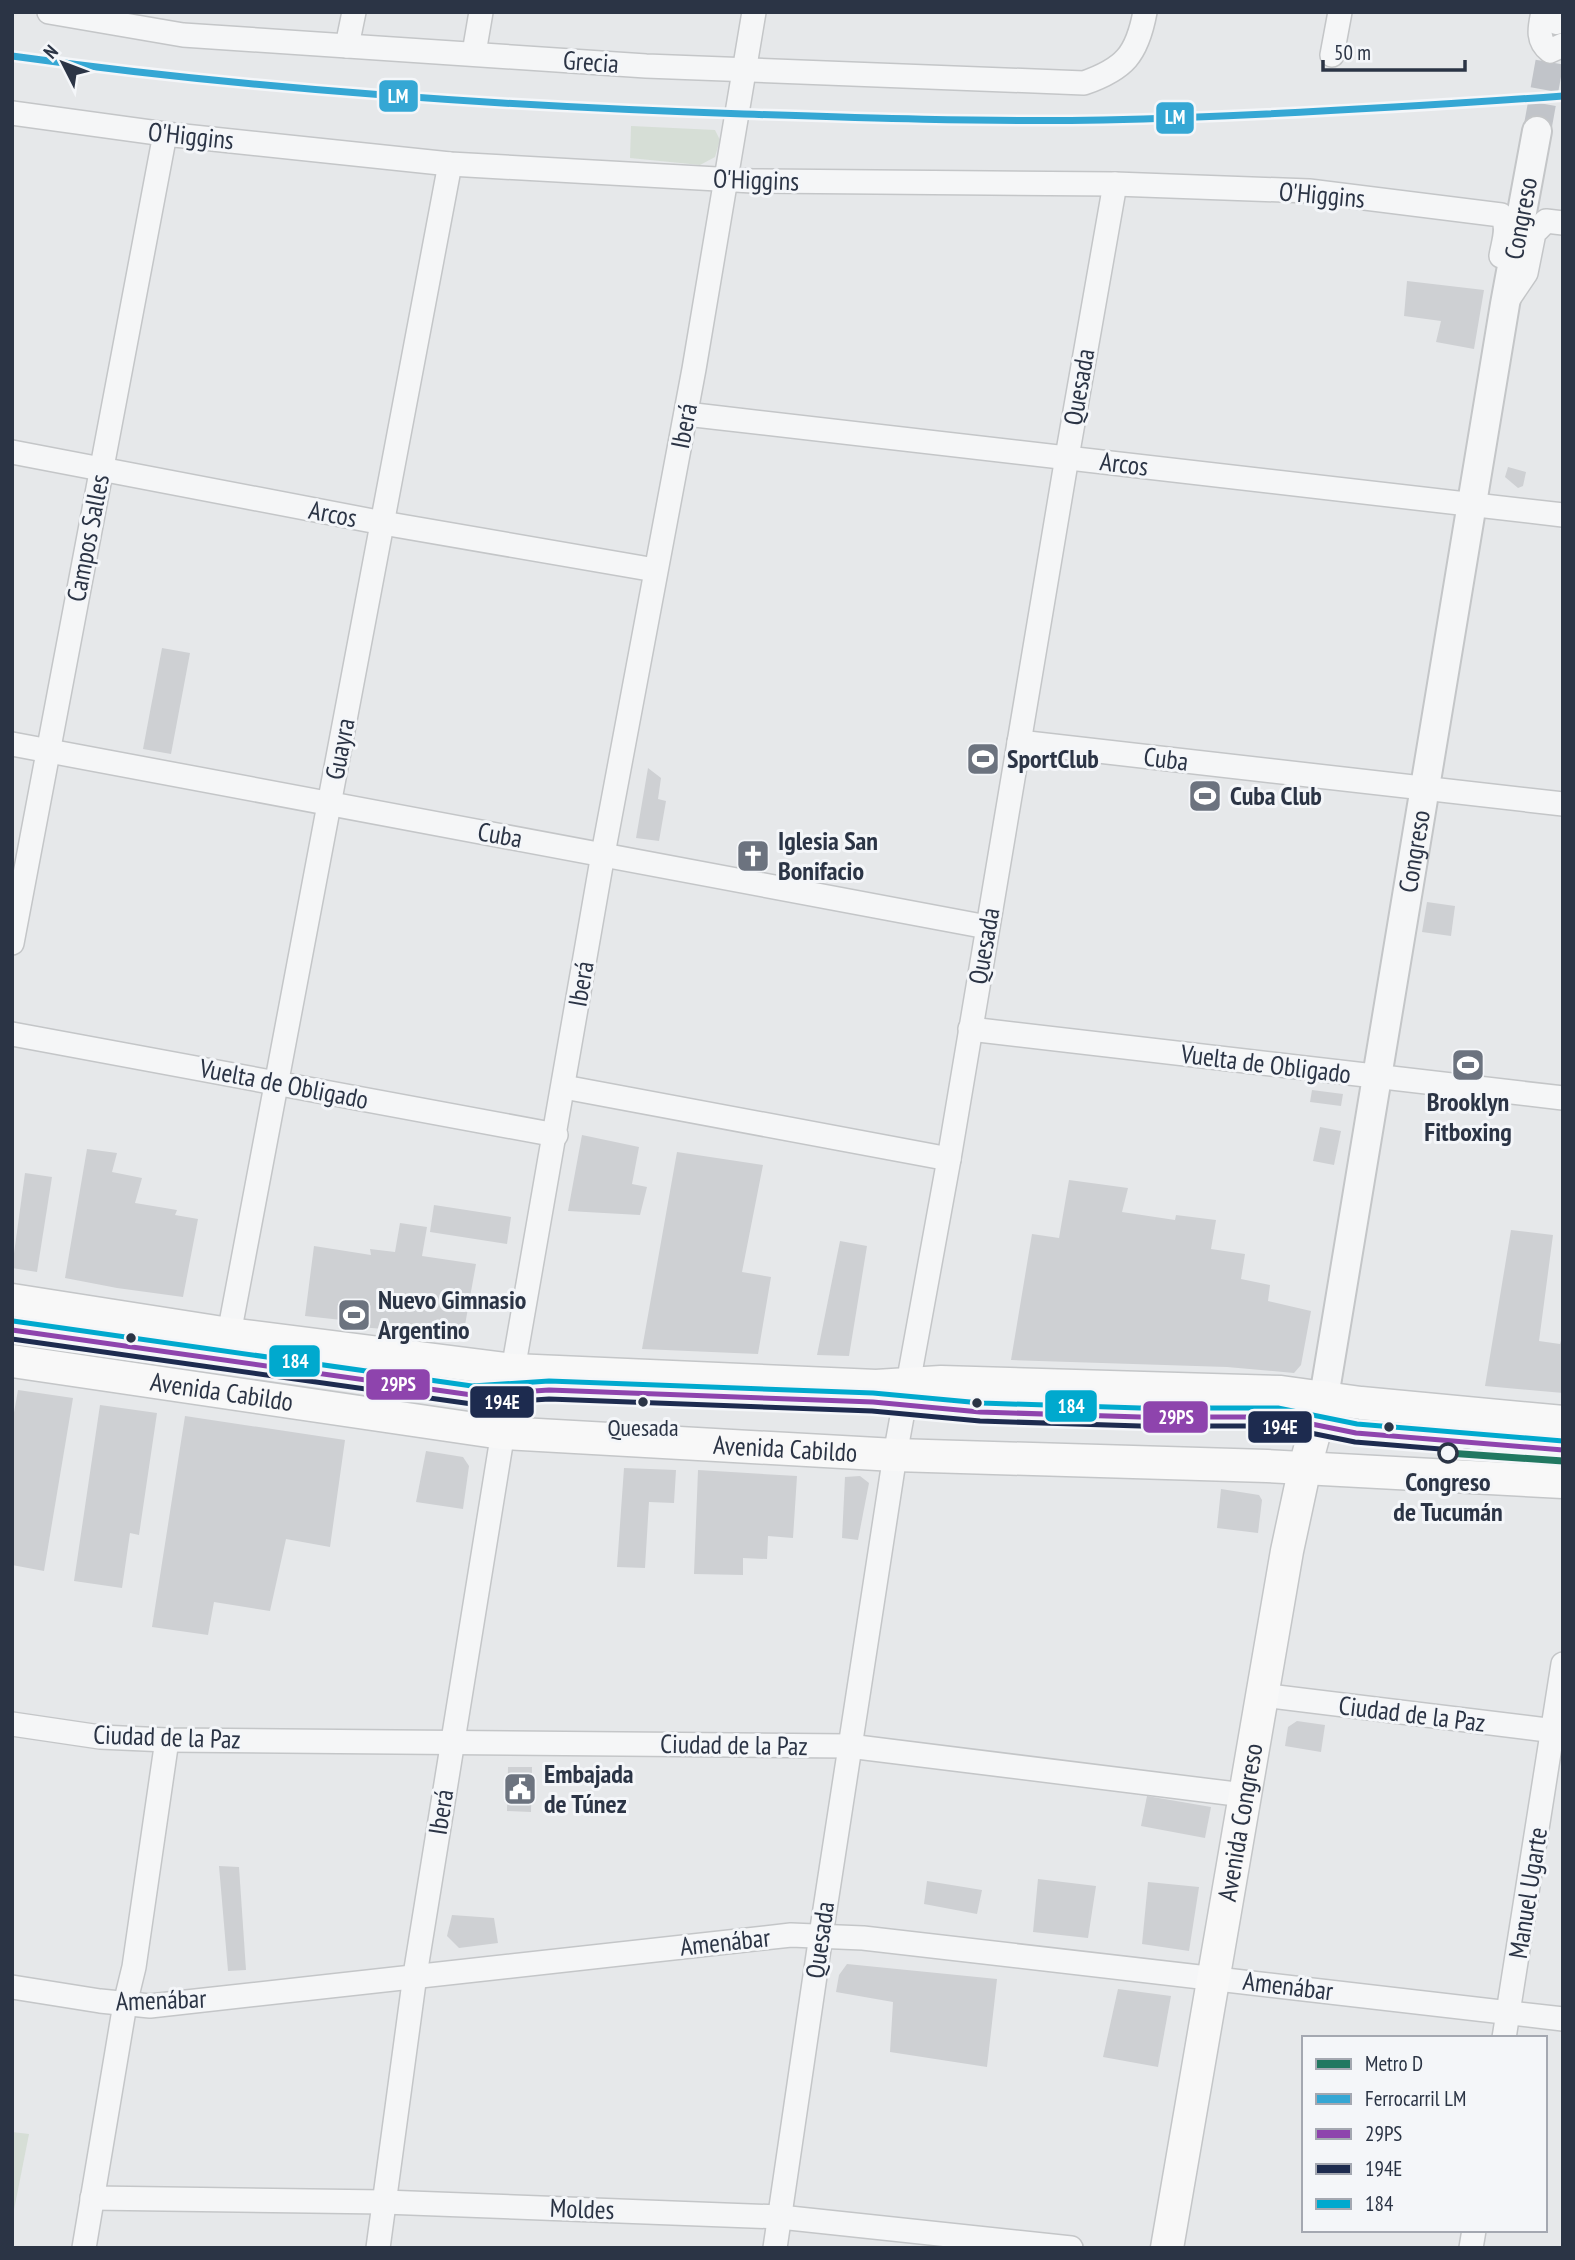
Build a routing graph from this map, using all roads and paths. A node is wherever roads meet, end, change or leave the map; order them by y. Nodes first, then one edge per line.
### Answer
1 (49, 12) edge
2 (187, 12) edge
3 (354, 12) edge
4 (481, 12) edge
5 (754, 12) edge
6 (1144, 12) edge
7 (1340, 12) edge
8 (183, 35) junction
9 (347, 46) junction
10 (474, 53) junction
11 (1332, 55) dead end
12 (743, 71) junction
13 (12, 113) edge
14 (1537, 131) tunnel mouth
15 (165, 134) junction
16 (450, 163) junction
17 (726, 180) junction
18 (1115, 184) junction
19 (1501, 215) joint
20 (1554, 222) edge
21 (1505, 304) junction
22 (686, 414) junction
23 (12, 452) edge
24 (1067, 457) junction
25 (102, 468) junction
26 (1473, 504) junction
27 (1563, 515) edge
28 (383, 523) junction
29 (655, 570) junction
30 (1019, 742) junction
31 (12, 744) edge
32 (47, 750) junction
33 (1425, 789) junction
34 (330, 804) junction
35 (1563, 804) edge
36 (603, 854) junction
37 (987, 927) junction
38 (12, 943) edge
39 (970, 1029) junction
40 (12, 1034) edge
41 (1377, 1077) junction
42 (276, 1082) junction
43 (564, 1087) junction
44 (1563, 1098) edge
45 (556, 1135) junction
46 (949, 1159) junction
47 (12, 1300) edge
48 (229, 1334) junction
49 (12, 1361) edge
50 (513, 1370) junction
51 (910, 1384) junction
52 (1320, 1411) junction
53 (1563, 1422) edge
54 (502, 1433) junction
55 (895, 1455) junction
56 (1305, 1467) junction
57 (1563, 1482) edge
58 (1563, 1664) edge
59 (1262, 1695) junction
60 (12, 1724) edge
61 (1558, 1732) edge
62 (167, 1740) junction
63 (452, 1742) junction
64 (849, 1746) junction
65 (1244, 1795) junction
66 (821, 1935) junction
67 (415, 1975) junction
68 (1214, 1977) junction
69 (12, 1987) edge
70 (125, 2004) junction
71 (1508, 2012) junction
72 (1563, 2019) edge
73 (1504, 2036) edge
74 (92, 2198) junction
75 (384, 2202) junction
76 (780, 2217) junction
77 (84, 2248) edge
78 (378, 2248) edge
79 (775, 2248) edge
80 (1071, 2248) edge
81 (1167, 2248) edge

1 - 8 street, Grecia
2 - 8 street
3 - 9 street
4 - 10 street
5 - 12 street, Iberá
6 - 12 street, Grecia
7 - 11 street
8 - 9 street, Grecia
9 - 10 street, Grecia
10 - 12 street, Grecia
12 - 17 street, Iberá
13 - 15 street, O'Higgins
14 - 21 street, Congreso
15 - 16 street, O'Higgins
15 - 25 street, Campos Salles
16 - 17 street, O'Higgins
16 - 28 street, Guayra
17 - 18 street, O'Higgins
17 - 22 street, Iberá
18 - 19 street, O'Higgins
18 - 24 street, Quesada
19 - 21 street, Congreso
20 - 21 street, Congreso
21 - 26 street, Congreso
22 - 24 street, Arcos
22 - 29 street, Iberá
23 - 25 street, Arcos
24 - 26 street, Arcos
24 - 30 street, Quesada
25 - 28 street, Arcos
25 - 32 street, Campos Salles
26 - 27 street, Arcos
26 - 33 street, Congreso
28 - 29 street, Arcos
28 - 34 street, Guayra
29 - 36 street, Iberá
30 - 33 street, Cuba
30 - 37 street, Quesada
31 - 32 street, Cuba
32 - 34 street, Cuba
32 - 38 street, Campos Salles
33 - 35 street, Cuba
33 - 41 street, Congreso
34 - 36 street, Cuba
34 - 42 street, Guayra
36 - 37 street, Cuba
36 - 43 street, Iberá
37 - 39 street, Quesada
39 - 41 street, Vuelta de Obligado
39 - 46 street, Quesada
40 - 42 street, Vuelta de Obligado
41 - 44 street, Vuelta de Obligado
41 - 52 street, Congreso
42 - 45 street, Vuelta de Obligado
42 - 48 street, Guayra
43 - 45 street, Iberá
43 - 46 street
45 - 50 street, Iberá
46 - 51 street, Quesada
47 - 48 main road
48 - 50 main road
49 - 54 main road, Avenida Cabildo
50 - 51 main road
50 - 54 street, Iberá
51 - 52 main road
51 - 55 street, Quesada
52 - 53 main road
52 - 56 main road, Avenida Congreso
54 - 55 main road, Avenida Cabildo
54 - 63 street, Iberá
55 - 56 main road, Avenida Cabildo
55 - 64 street, Quesada
56 - 57 main road, Avenida Cabildo
56 - 59 main road, Avenida Congreso
58 - 61 street, Manuel Ugarte
59 - 61 street, Ciudad de la Paz
59 - 65 main road, Avenida Congreso
60 - 62 street, Ciudad de la Paz
61 - 71 street, Manuel Ugarte
62 - 63 street, Ciudad de la Paz
62 - 70 street
63 - 64 street, Ciudad de la Paz
63 - 67 street, Iberá
64 - 65 street, Ciudad de la Paz
64 - 66 street, Quesada
65 - 68 main road, Avenida Congreso
66 - 67 street, Amenábar
66 - 68 street, Amenábar
66 - 76 street, Quesada
67 - 70 street, Amenábar
67 - 75 street, Iberá
68 - 71 street, Amenábar
68 - 81 main road, Avenida Congreso
69 - 70 street, Amenábar
70 - 74 street
71 - 72 street, Amenábar
71 - 73 street, Manuel Ugarte
74 - 75 street, Moldes
74 - 77 street
75 - 76 street, Moldes
75 - 78 street, Iberá
76 - 79 street, Quesada
76 - 80 street, Moldes

